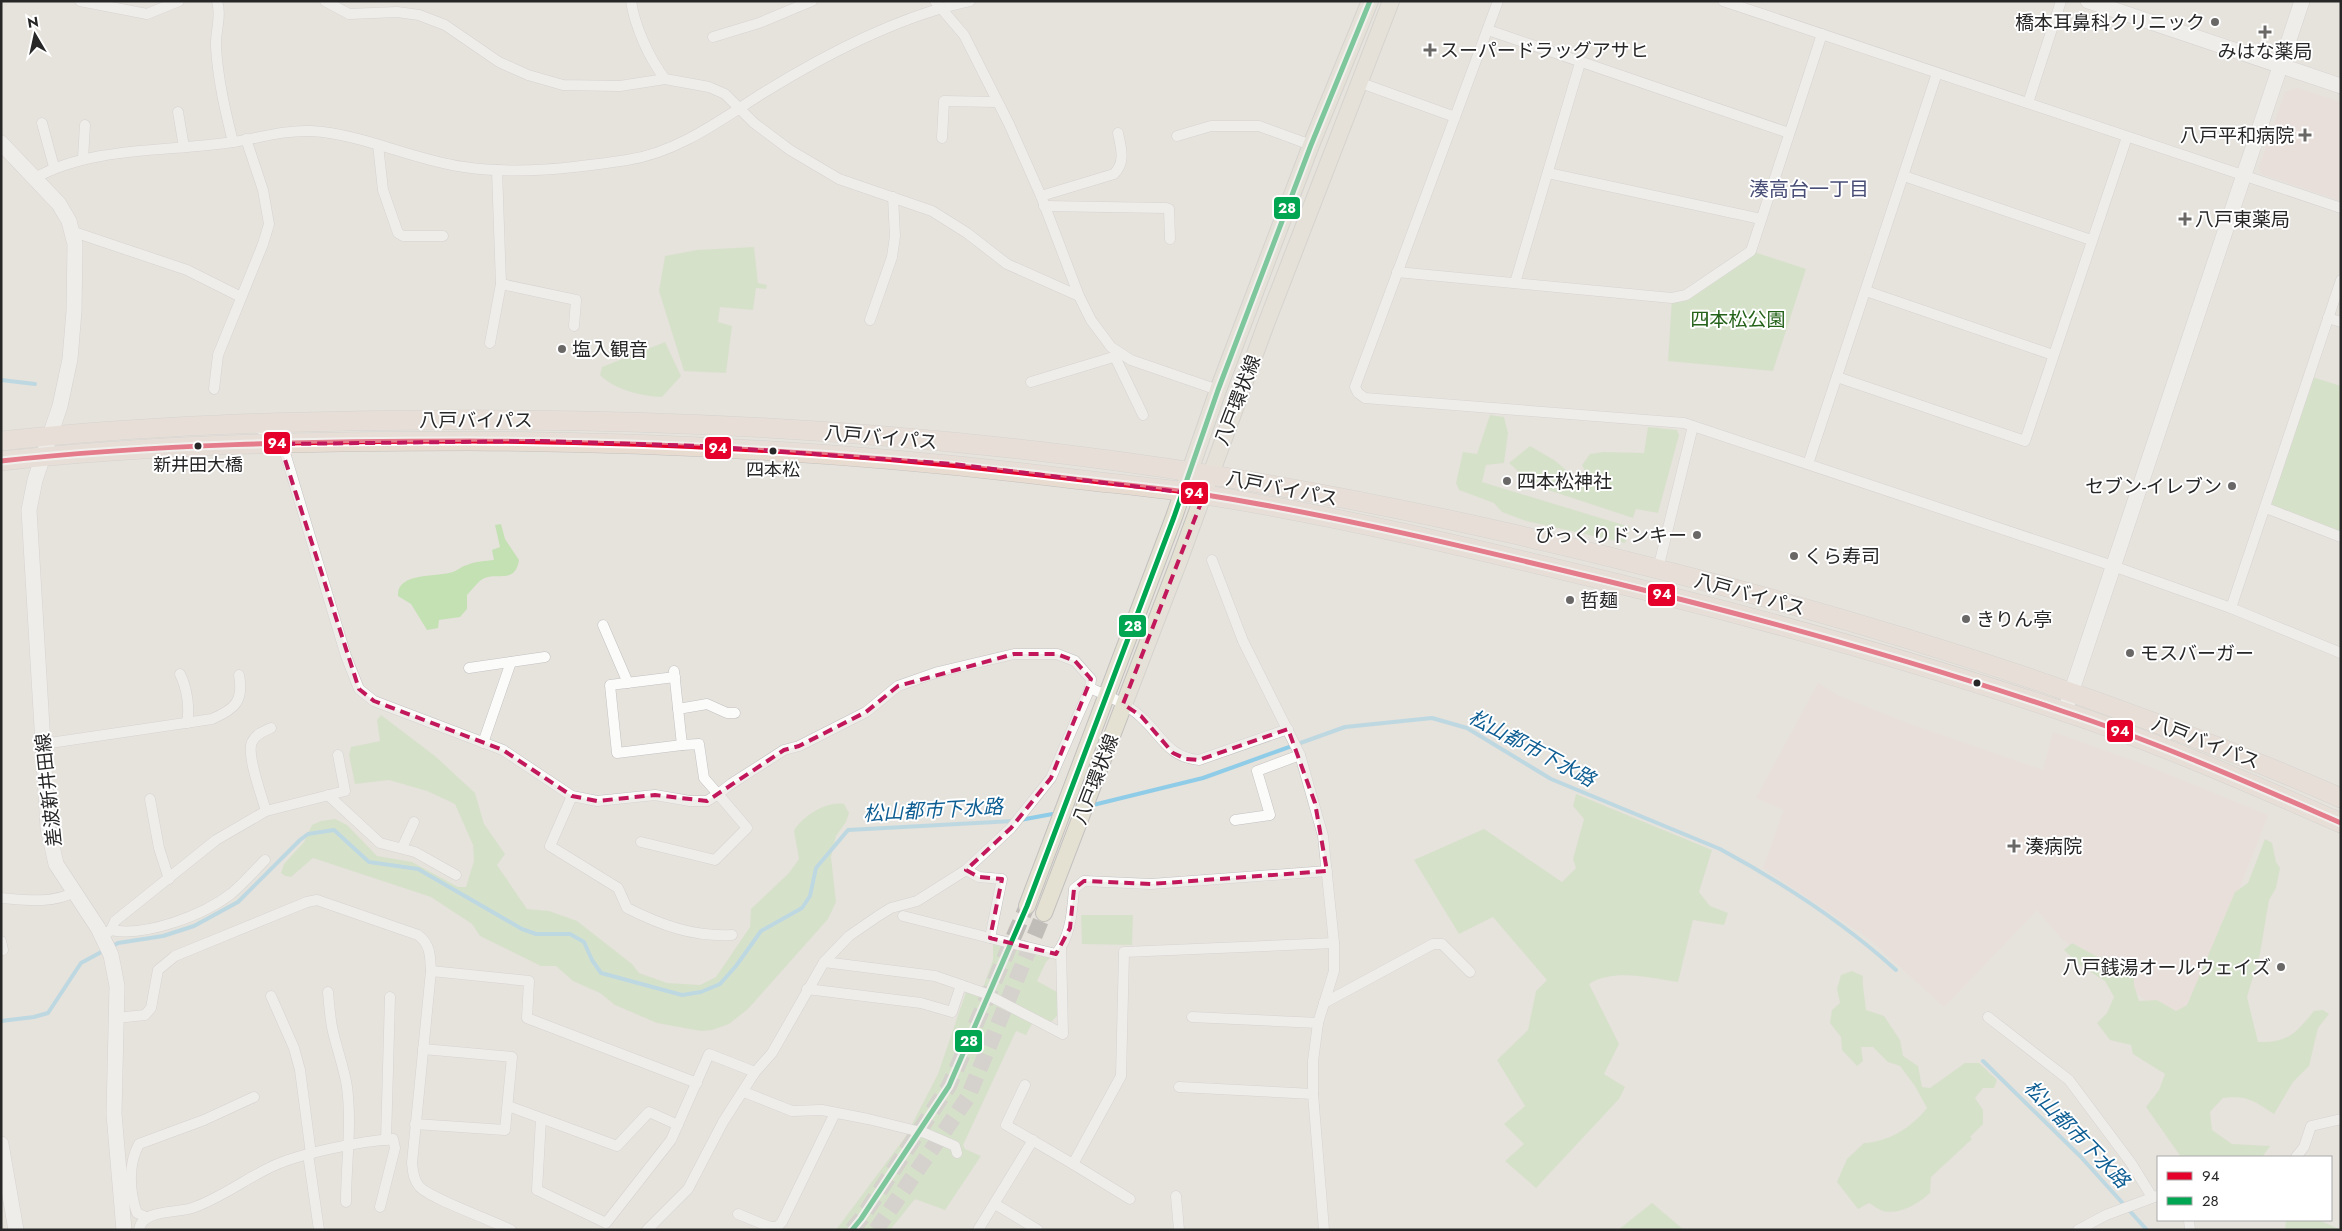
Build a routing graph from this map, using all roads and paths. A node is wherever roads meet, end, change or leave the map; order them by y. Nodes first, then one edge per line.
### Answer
1 (80, 1) edge
2 (179, 1) edge
3 (217, 1) edge
4 (325, 1) edge
5 (631, 1) edge
6 (812, 1) edge
7 (970, 1) edge
8 (1370, 1) edge
9 (1391, 1) edge
10 (1498, 1) edge
11 (1724, 1) edge
12 (2061, 1) edge
13 (2088, 1) edge
14 (2302, 1) edge
15 (938, 5) edge
16 (1488, 30) junction
17 (1822, 34) junction
18 (713, 37) dead end
19 (1580, 63) junction
20 (2280, 66) junction
21 (1937, 73) junction
22 (665, 79) junction
23 (1361, 83) junction
24 (2341, 86) edge
25 (997, 102) junction
26 (2028, 103) junction
27 (741, 109) junction
28 (178, 112) dead end
29 (1455, 117) junction
30 (42, 123) dead end
31 (85, 125) dead end
32 (1789, 132) junction
33 (1118, 133) dead end
34 (1177, 136) dead end
35 (2127, 136) junction
36 (942, 138) dead end
37 (246, 139) junction
38 (233, 142) junction
39 (1, 143) edge
40 (378, 145) junction
41 (1311, 145) junction
42 (184, 148) junction
43 (83, 158) junction
44 (54, 167) junction
45 (497, 170) junction
46 (1548, 173) junction
47 (2244, 175) junction
48 (1904, 176) junction
49 (35, 178) junction
50 (893, 197) junction
51 (1042, 201) junction
52 (2341, 208) edge
53 (1761, 219) junction
54 (74, 232) junction
55 (443, 236) dead end
56 (1170, 239) dead end
57 (2091, 240) junction
58 (1397, 272) junction
59 (2341, 280) edge
60 (1516, 283) junction
61 (501, 284) junction
62 (1866, 291) junction
63 (1079, 296) junction
64 (241, 297) junction
65 (2328, 318) junction
66 (870, 320) dead end
67 (2341, 322) edge
68 (574, 326) dead end
69 (490, 343) dead end
70 (2053, 355) junction
71 (1117, 356) junction
72 (1837, 377) junction
73 (1031, 382) dead end
74 (214, 389) dead end
75 (1218, 390) junction
76 (1143, 415) dead end
77 (246, 424) junction
78 (1694, 426) junction
79 (52, 436) junction
80 (1, 442) edge
81 (280, 444) junction
82 (43, 457) junction
83 (1, 461) edge
84 (1808, 464) junction
85 (1188, 472) junction
86 (1210, 475) junction
87 (1181, 492) junction
88 (1204, 495) junction
89 (2266, 508) junction
90 (2341, 537) edge
91 (1212, 560) dead end
92 (2113, 566) junction
93 (1658, 569) junction
94 (2231, 608) junction
95 (602, 625) dead end
96 (2341, 653) edge
97 (545, 657) dead end
98 (511, 662) junction
99 (469, 668) dead end
100 (180, 674) dead end
101 (239, 675) dead end
102 (628, 683) junction
103 (1090, 688) junction
104 (2072, 691) junction
105 (1107, 695) junction
106 (1123, 704) junction
107 (678, 709) junction
108 (2065, 712) junction
109 (735, 713) dead end
110 (187, 723) junction
111 (271, 728) dead end
112 (1288, 729) junction
113 (483, 743) junction
114 (43, 744) junction
115 (682, 745) junction
116 (338, 755) dead end
117 (1300, 755) junction
118 (718, 794) junction
119 (328, 795) junction
120 (572, 796) junction
121 (2341, 798) edge
122 (150, 799) dead end
123 (266, 811) junction
124 (1235, 820) dead end
125 (414, 822) dead end
126 (2341, 823) edge
127 (641, 842) dead end
128 (402, 848) junction
129 (265, 860) dead end
130 (966, 870) junction
131 (1327, 871) junction
132 (456, 875) dead end
133 (169, 879) junction
134 (74, 892) junction
135 (1, 898) edge
136 (1027, 906) tunnel mouth
137 (1044, 913) tunnel mouth
138 (903, 916) dead end
139 (106, 933) junction
140 (732, 935) dead end
141 (990, 938) junction
142 (1334, 943) junction
143 (1061, 948) junction
144 (824, 962) junction
145 (431, 971) junction
146 (1470, 972) dead end
147 (961, 985) junction
148 (807, 990) junction
149 (328, 992) dead end
150 (271, 996) dead end
151 (390, 997) dead end
152 (1324, 1003) junction
153 (1192, 1016) dead end
154 (1988, 1017) dead end
155 (116, 1018) junction
156 (1318, 1023) junction
157 (423, 1049) junction
158 (755, 1072) junction
159 (697, 1083) junction
160 (1025, 1085) dead end
161 (1179, 1087) dead end
162 (744, 1092) junction
163 (1313, 1094) junction
164 (254, 1097) dead end
165 (508, 1106) junction
166 (836, 1113) junction
167 (541, 1118) junction
168 (2341, 1119) edge
169 (415, 1124) junction
170 (678, 1125) junction
171 (386, 1140) junction
172 (1032, 1140) junction
173 (1, 1144) edge
174 (349, 1147) junction
175 (956, 1153) dead end
176 (309, 1154) junction
177 (2297, 1156) edge
178 (3, 1162) edge
179 (1073, 1164) junction
180 (125, 1190) junction
181 (1176, 1196) dead end
182 (2155, 1196) edge
183 (1130, 1198) dead end
184 (346, 1202) dead end
185 (996, 1204) junction
186 (380, 1207) dead end
187 (738, 1214) dead end
188 (146, 1217) junction
189 (660, 1218) junction
190 (16, 1230) edge
191 (124, 1230) edge
192 (139, 1230) edge
193 (319, 1230) edge
194 (511, 1230) edge
195 (647, 1230) edge
196 (661, 1230) edge
197 (978, 1230) edge
198 (1038, 1230) edge
199 (1179, 1230) edge
200 (1324, 1230) edge
201 (2078, 1230) edge

1 - 2 street
3 - 38 street
4 - 22 street
5 - 22 street
6 - 18 street
7 - 15 street
8 - 41 main road, 八戸環状線
9 - 23 main road, 八戸環状線
10 - 16 street
11 - 17 street
12 - 26 street
13 - 20 street
14 - 20 street
15 - 25 street
15 - 27 street
16 - 19 street
16 - 29 street
17 - 21 street
17 - 32 street
19 - 32 street
19 - 46 street
20 - 24 street
20 - 47 street
21 - 26 street
21 - 48 street
22 - 27 street
23 - 29 street
23 - 86 main road, 八戸環状線
25 - 36 street
25 - 51 street
26 - 35 street
27 - 45 street
27 - 50 street
28 - 42 street
29 - 58 street
30 - 44 street
31 - 43 street
32 - 53 street
33 - 51 street
34 - 41 street
35 - 47 street
35 - 57 street
37 - 38 street
37 - 40 street
37 - 64 street
38 - 42 street
39 - 49 street
40 - 45 street
40 - 55 street
41 - 75 main road, 八戸環状線
42 - 43 street
43 - 44 street
44 - 49 street
45 - 61 street
46 - 53 street
46 - 60 street
47 - 52 street
47 - 92 street
48 - 57 street
48 - 62 street
49 - 54 street
50 - 63 street
50 - 66 street
51 - 56 street
51 - 63 street
53 - 60 street
54 - 64 street
54 - 79 street, 差波新井田線
57 - 70 street
58 - 60 street
58 - 78 street
59 - 65 street
61 - 68 street
61 - 69 street
62 - 70 street
62 - 72 street
63 - 71 street
64 - 74 street
65 - 67 street
65 - 89 street
70 - 72 street
71 - 73 street
71 - 75 street
71 - 76 street
72 - 84 street
75 - 85 main road, 八戸環状線
77 - 79 highway, 八戸バイパス
77 - 81 street
77 - 85 highway, 八戸バイパス
78 - 84 street
78 - 93 street
79 - 80 highway, 八戸バイパス
79 - 82 street, 差波新井田線
81 - 82 highway, 八戸バイパス
81 - 87 highway, 八戸バイパス
81 - 113 street
82 - 83 highway, 八戸バイパス
82 - 114 street, 差波新井田線
84 - 92 street
85 - 86 highway, 八戸バイパス
85 - 87 main road, 八戸環状線
86 - 88 main road, 八戸環状線
86 - 93 highway, 八戸バイパス
87 - 88 highway, 八戸バイパス
87 - 105 main road, 八戸環状線
88 - 106 main road, 八戸環状線
88 - 108 highway, 八戸バイパス
89 - 90 street
89 - 94 street
91 - 112 street
92 - 94 street
92 - 104 street
93 - 104 highway, 八戸バイパス
94 - 96 street
95 - 102 street
97 - 98 street
98 - 99 street
98 - 113 street
100 - 110 street
101 - 110 street
102 - 107 street
102 - 115 street
103 - 105 street
103 - 118 street
103 - 130 street
104 - 108 street
104 - 121 highway, 八戸バイパス
105 - 106 street
105 - 136 main road, 八戸環状線
106 - 112 street
106 - 137 main road, 八戸環状線
107 - 109 street
107 - 115 street
108 - 126 highway, 八戸バイパス
110 - 114 street
111 - 123 street
112 - 117 street
113 - 120 street
114 - 134 street, 差波新井田線
115 - 118 street
116 - 119 street
117 - 124 street
117 - 131 street
118 - 120 street
118 - 127 street
119 - 123 street
119 - 128 street
120 - 140 street
122 - 133 street
123 - 133 street
125 - 128 street
128 - 132 street
129 - 139 street
130 - 141 street
130 - 144 street
131 - 142 street
131 - 143 street
133 - 139 street
134 - 135 street
134 - 139 street, 差波新井田線
138 - 141 street
139 - 155 street, 差波新井田線
141 - 143 street
142 - 152 street
142 - 179 street
143 - 147 street
144 - 147 street
144 - 148 street
145 - 155 street
145 - 157 street
145 - 159 street
146 - 152 street
147 - 148 street
148 - 158 street
149 - 174 street
150 - 176 street
151 - 171 street
152 - 156 street
153 - 156 street
154 - 182 street
155 - 180 street, 差波新井田線
156 - 163 street
157 - 165 street
157 - 169 street
158 - 159 street
158 - 162 street
159 - 170 street
160 - 172 street
161 - 163 street
162 - 166 street
162 - 189 street
163 - 200 street
164 - 180 street
165 - 167 street
165 - 169 street
166 - 175 street
166 - 187 street
167 - 170 street
167 - 170 street
168 - 177 street
169 - 194 street
171 - 174 street
171 - 186 street
172 - 179 street
172 - 185 street
173 - 178 street
174 - 176 street
174 - 184 street
176 - 188 street
176 - 193 street
178 - 190 street
179 - 183 street
180 - 188 street
180 - 191 street, 差波新井田線
181 - 199 street
182 - 201 street
185 - 197 street
185 - 198 street
188 - 192 street
189 - 195 street
189 - 196 street

